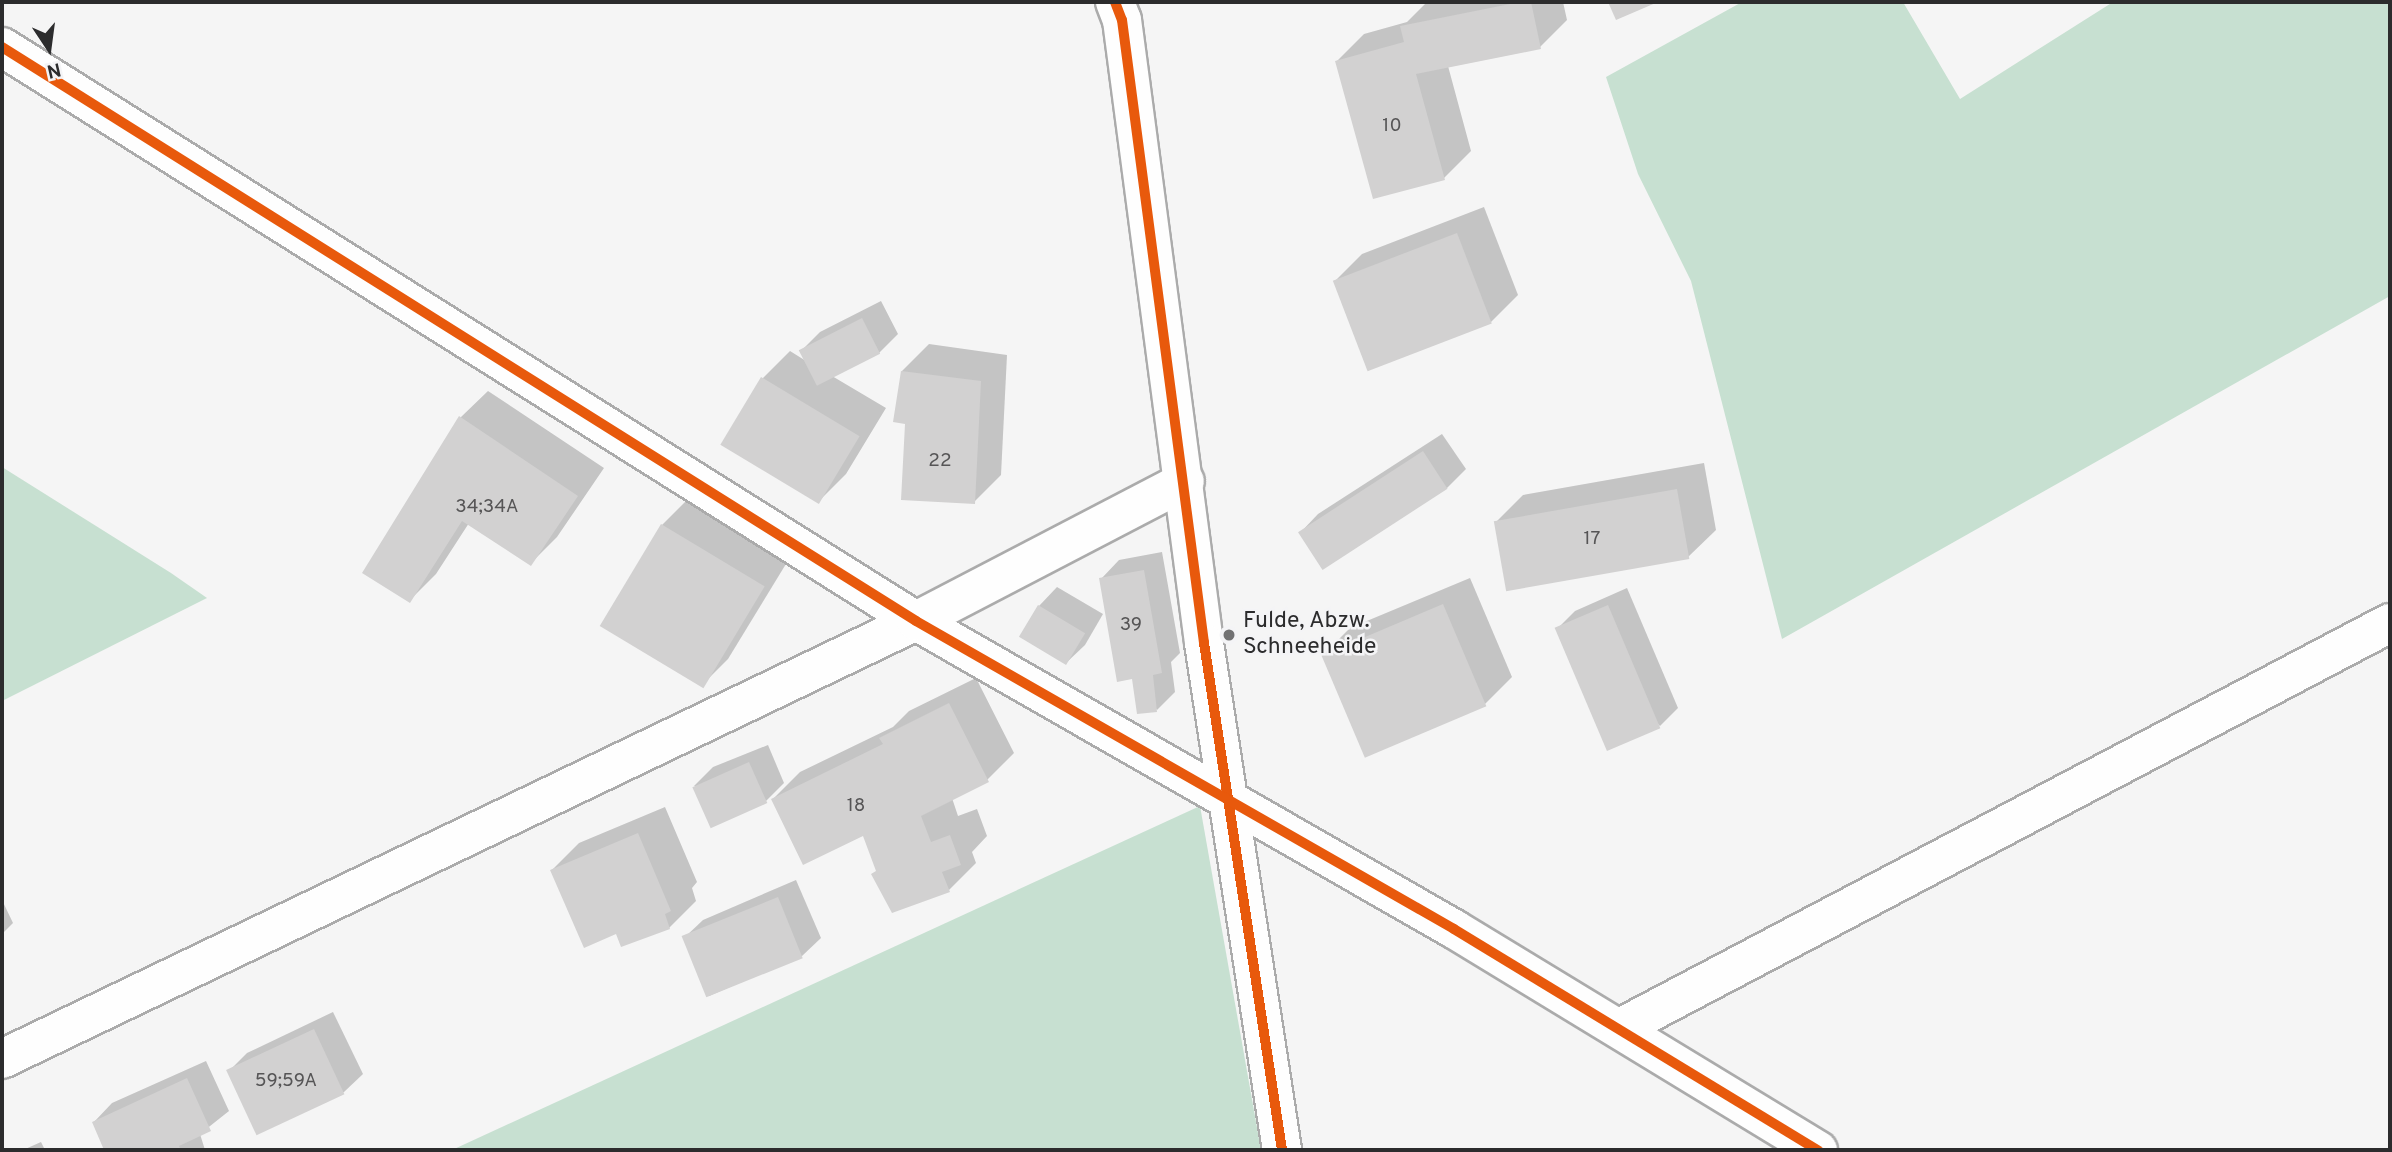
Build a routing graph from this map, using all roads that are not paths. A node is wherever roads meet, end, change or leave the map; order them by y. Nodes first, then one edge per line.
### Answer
1 (1115, 2) edge
2 (2, 47) edge
3 (1185, 481) junction
4 (916, 621) junction
5 (2390, 622) edge
6 (1228, 803) junction
7 (1619, 1028) junction
8 (2, 1059) edge
9 (1282, 1150) edge
10 (1818, 1150) edge

1 - 3 street
2 - 4 street
3 - 4 street
3 - 6 street
4 - 6 street
4 - 8 street
5 - 7 street
6 - 7 street
6 - 9 street
7 - 10 street

